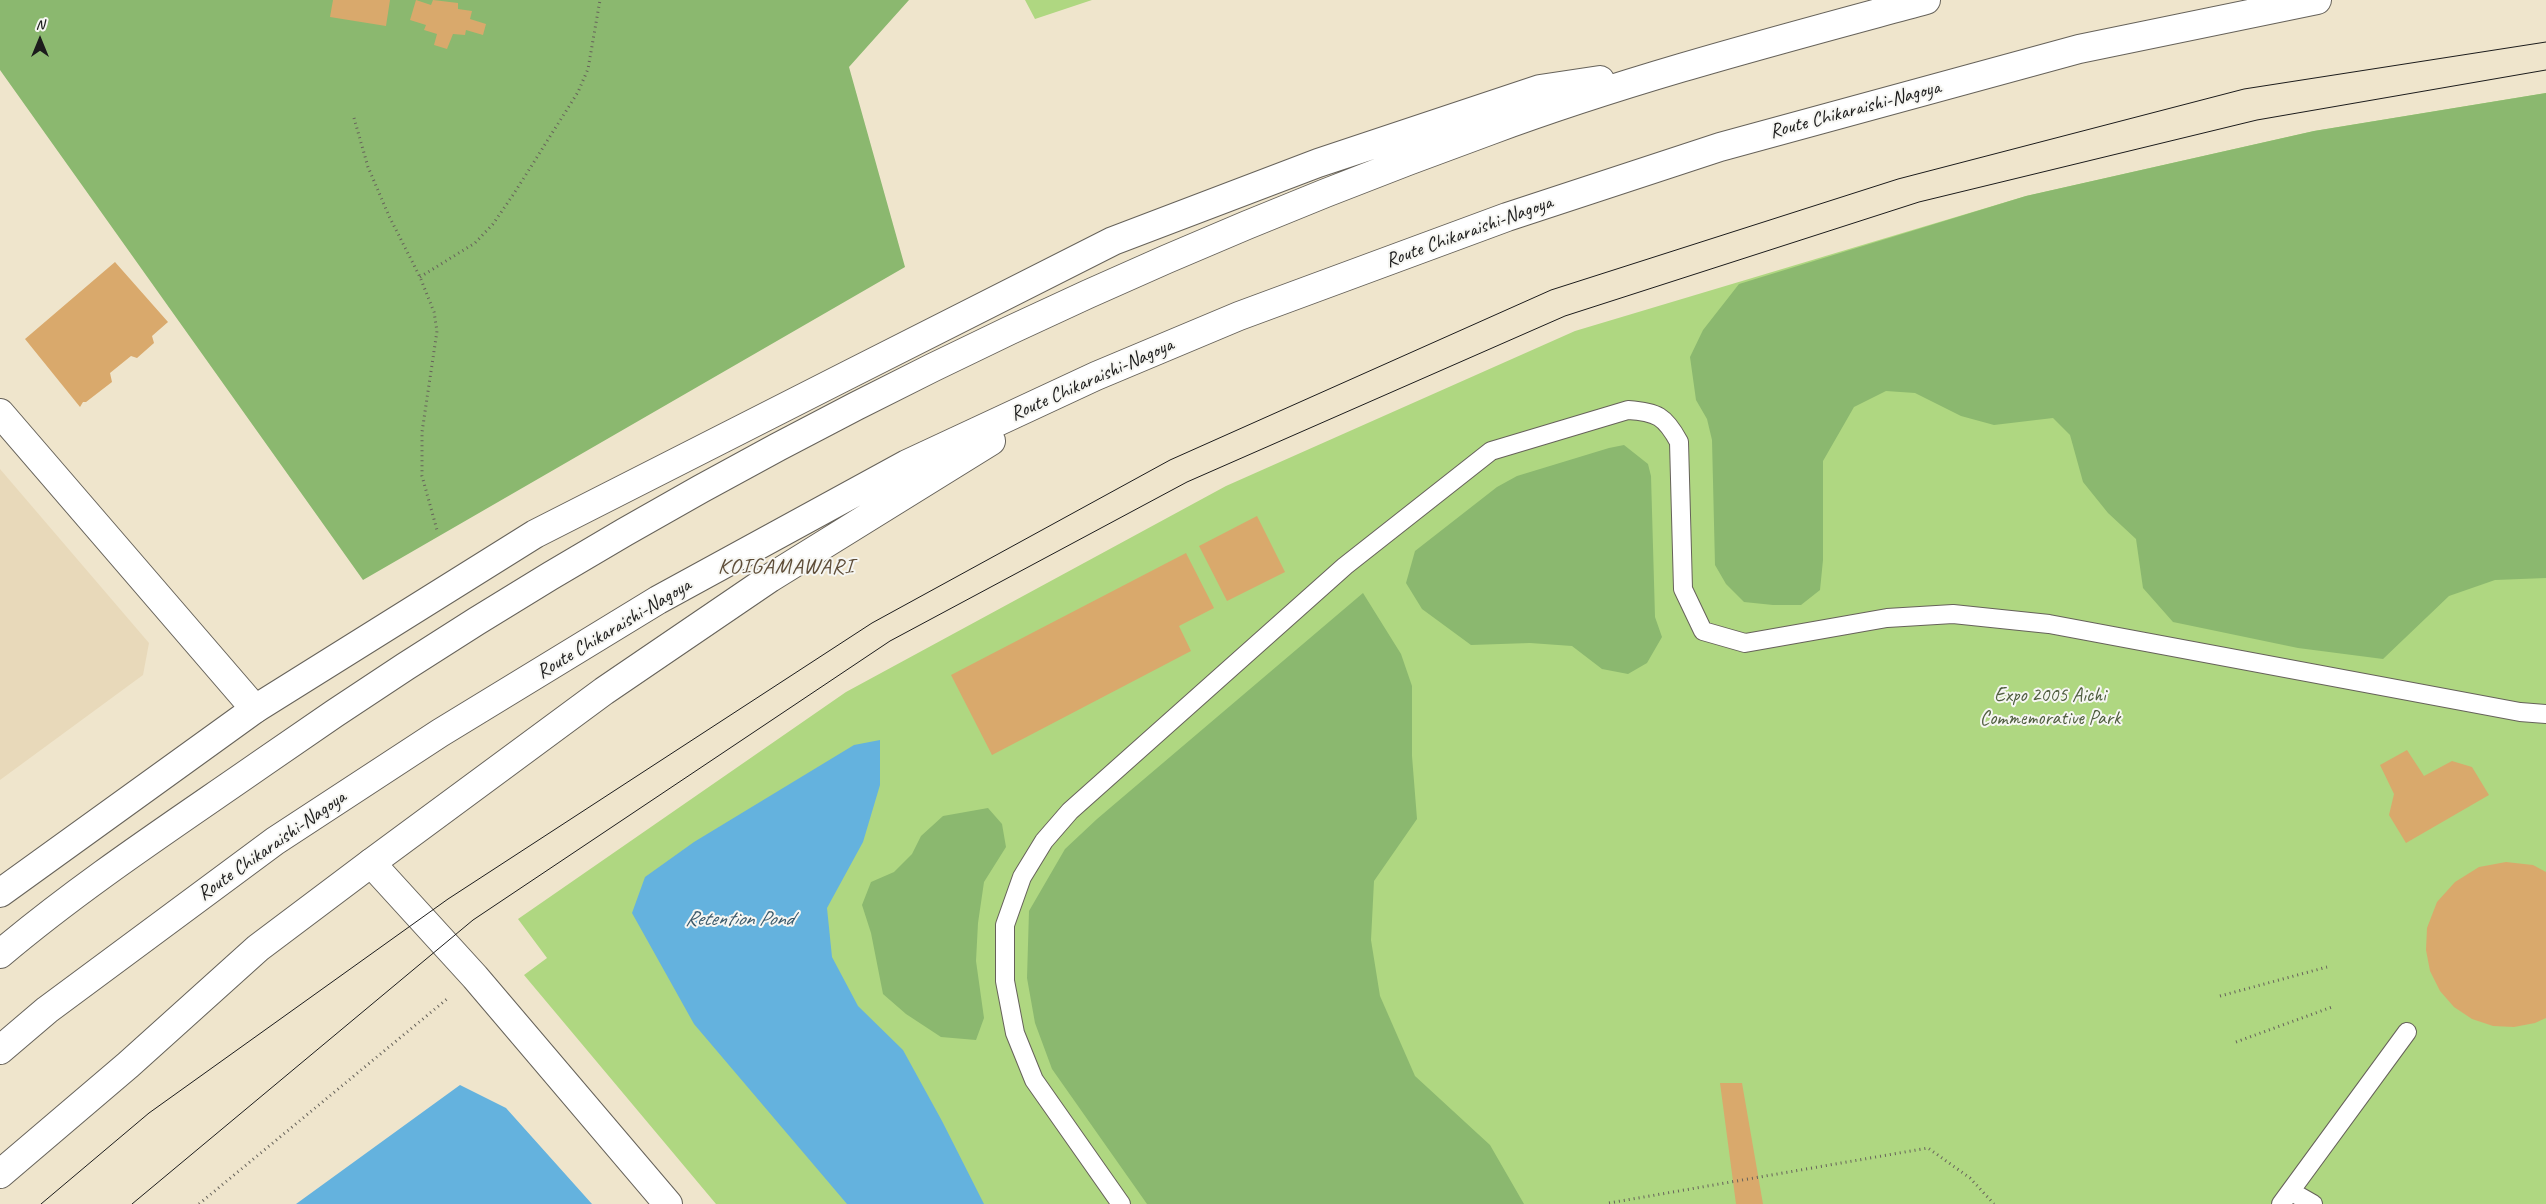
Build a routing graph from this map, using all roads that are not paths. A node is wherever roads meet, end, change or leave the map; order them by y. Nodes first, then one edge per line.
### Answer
1 (1926, 0) edge
2 (2317, 0) edge
3 (1671, 70) junction
4 (1096, 376) junction
5 (0, 413) edge
6 (255, 710) junction
7 (2546, 714) edge
8 (371, 863) junction
9 (0, 893) edge
10 (0, 954) edge
11 (2407, 1032) dead end
12 (0, 1050) edge
13 (0, 1174) edge
14 (2286, 1198) edge
15 (668, 1204) edge
16 (1121, 1204) edge
17 (2313, 1204) edge

1 - 3 main road
2 - 4 main road, Route Chikaraishi-Nagoya
3 - 6 main road
3 - 10 main road
4 - 8 main road
4 - 12 main road, Route Chikaraishi-Nagoya
5 - 6 main road
6 - 9 main road
7 - 16 lane
8 - 13 main road
8 - 15 main road
11 - 14 lane
14 - 17 lane

